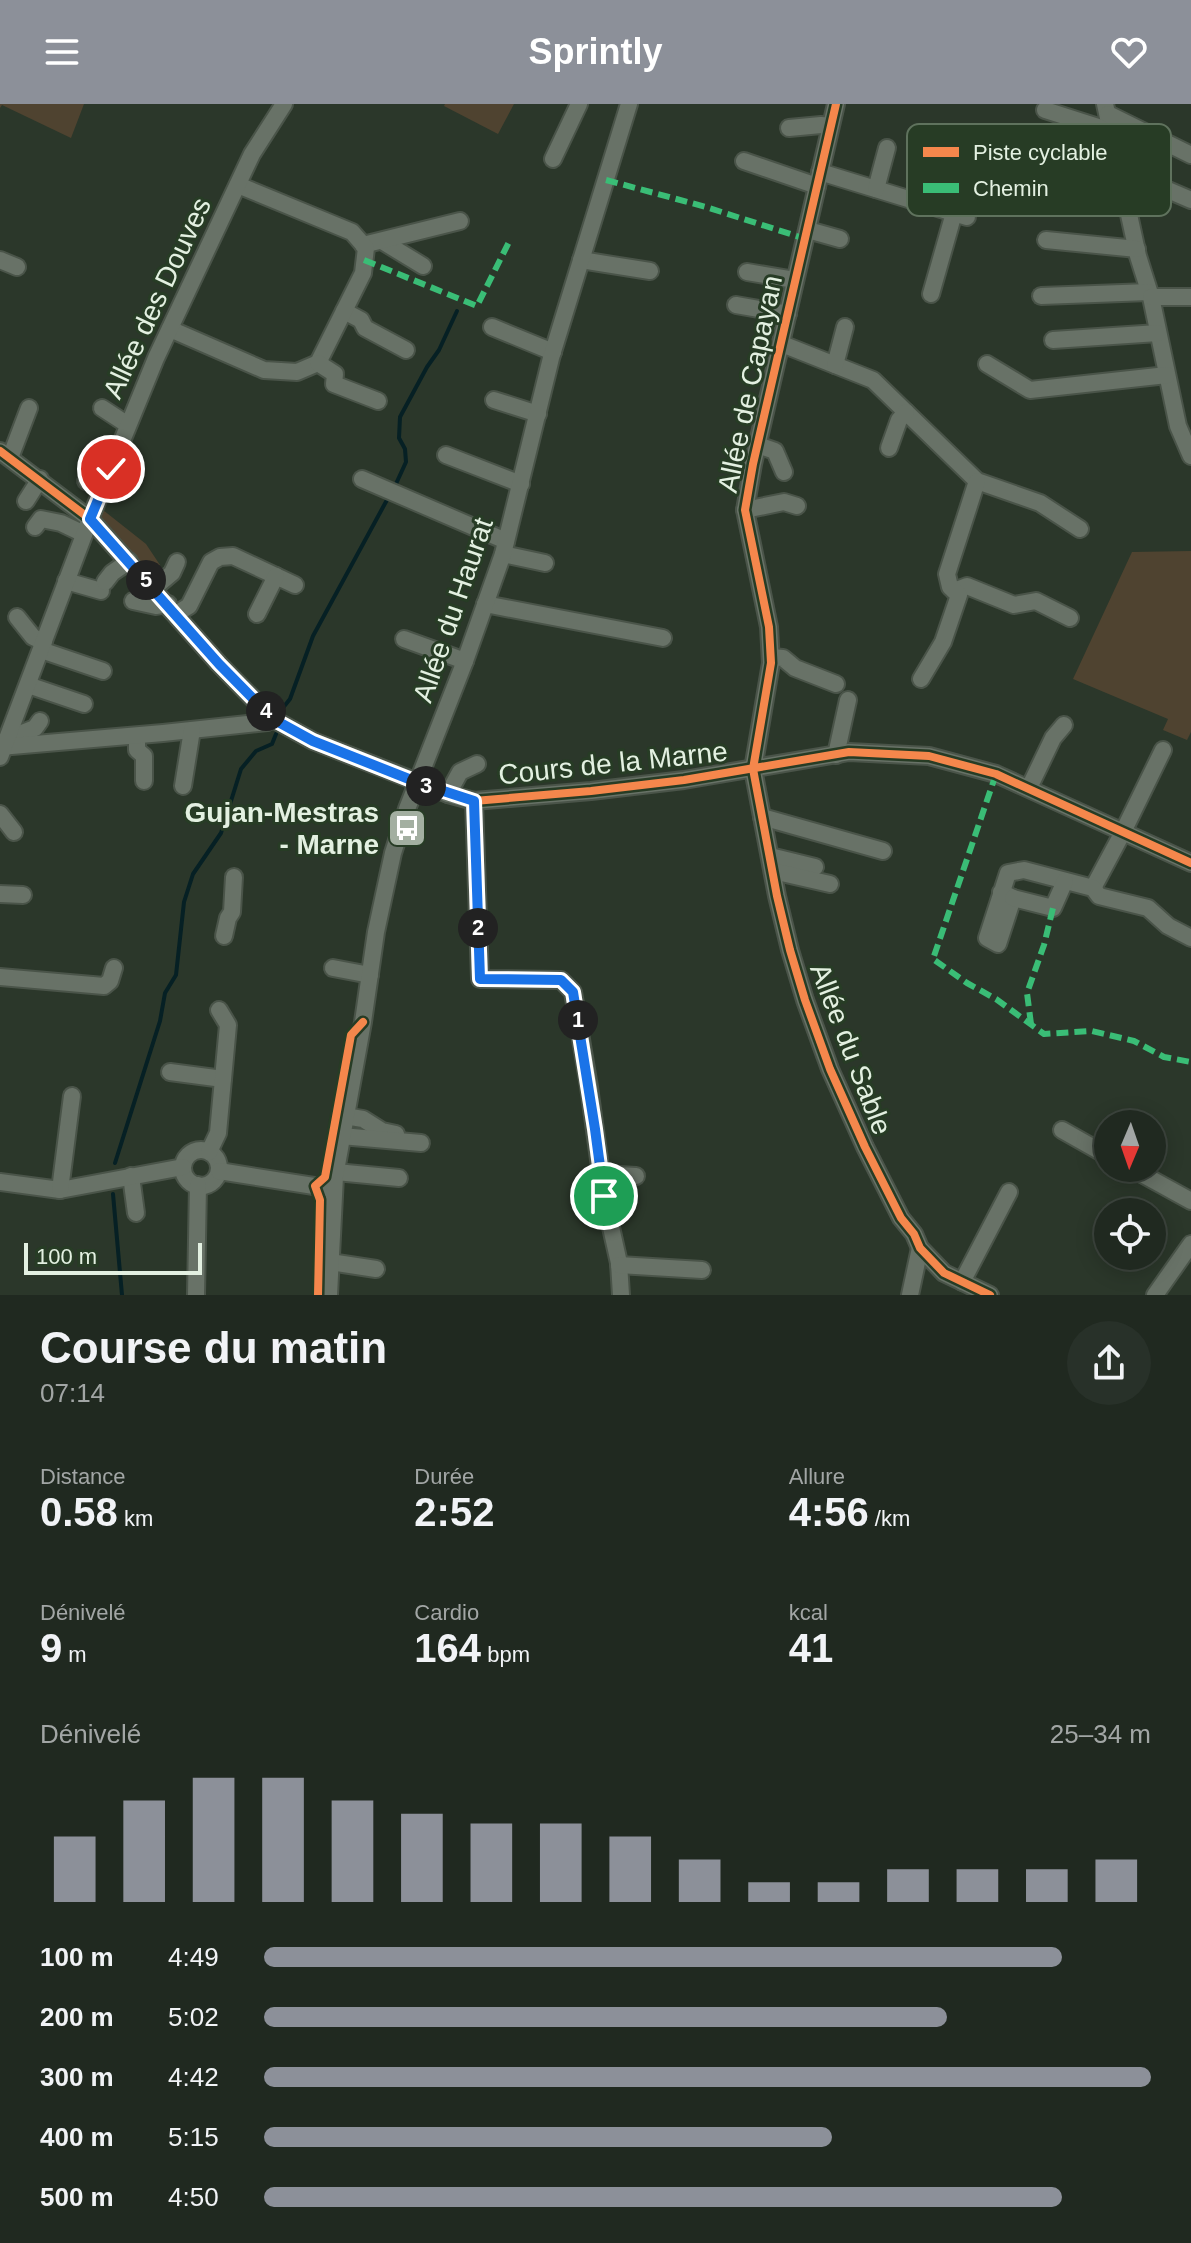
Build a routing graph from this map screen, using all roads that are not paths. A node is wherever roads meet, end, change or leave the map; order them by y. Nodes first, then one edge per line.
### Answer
1 (284, 104) edge
2 (579, 104) edge
3 (629, 104) edge
4 (836, 104) edge
5 (1045, 110) dead end
6 (1108, 117) edge
7 (830, 126) junction
8 (789, 128) dead end
9 (1171, 146) edge
10 (887, 148) dead end
11 (1191, 155) edge
12 (553, 159) dead end
13 (744, 161) dead end
14 (819, 179) junction
15 (238, 185) junction
16 (876, 189) junction
17 (1171, 191) edge
18 (907, 199) edge
19 (1191, 200) edge
20 (960, 216) edge
21 (1130, 216) edge
22 (460, 221) dead end
23 (413, 222) dead end
24 (808, 230) junction
25 (840, 239) dead end
26 (1046, 240) dead end
27 (382, 241) junction
28 (363, 245) junction
29 (1137, 249) junction
30 (0, 260) edge
31 (581, 260) junction
32 (423, 266) dead end
33 (17, 267) dead end
34 (650, 271) dead end
35 (747, 272) dead end
36 (795, 280) junction
37 (931, 294) dead end
38 (1150, 294) junction
39 (1041, 296) dead end
40 (1191, 297) edge
41 (736, 305) dead end
42 (344, 311) junction
43 (788, 314) junction
44 (493, 324) dead end
45 (845, 327) dead end
46 (170, 329) junction
47 (1158, 333) junction
48 (1053, 340) dead end
49 (782, 344) junction
50 (554, 347) junction
51 (406, 350) dead end
52 (318, 363) junction
53 (987, 364) dead end
54 (835, 365) junction
55 (1167, 375) junction
56 (494, 400) dead end
57 (378, 401) dead end
58 (29, 408) dead end
59 (102, 408) dead end
60 (906, 412) junction
61 (538, 414) junction
62 (128, 425) junction
63 (758, 445) junction
64 (889, 448) dead end
65 (5, 454) edge
66 (446, 455) dead end
67 (1191, 456) edge
68 (111, 469) junction
69 (784, 472) dead end
70 (40, 479) junction
71 (362, 479) dead end
72 (86, 481) dead end
73 (977, 481) junction
74 (521, 484) junction
75 (26, 501) dead end
76 (797, 506) dead end
77 (745, 510) junction
78 (472, 517) dead end
79 (87, 526) junction
80 (35, 527) dead end
81 (1080, 529) dead end
82 (506, 542) junction
83 (249, 544) dead end
84 (241, 560) junction
85 (129, 561) junction
86 (177, 562) dead end
87 (545, 563) dead end
88 (66, 581) junction
89 (153, 589) junction
90 (954, 591) junction
91 (133, 601) dead end
92 (485, 604) junction
93 (176, 614) junction
94 (257, 614) dead end
95 (17, 617) dead end
96 (1070, 618) dead end
97 (663, 638) dead end
98 (404, 639) dead end
99 (42, 646) junction
100 (771, 657) junction
101 (226, 659) dead end
102 (465, 661) junction
103 (103, 671) dead end
104 (926, 678) dead end
105 (836, 684) dead end
106 (28, 685) junction
107 (848, 700) dead end
108 (84, 704) dead end
109 (273, 719) junction
110 (40, 721) dead end
111 (1064, 725) dead end
112 (196, 730) junction
113 (137, 736) junction
114 (3, 748) edge
115 (1163, 750) dead end
116 (836, 755) junction
117 (477, 764) dead end
118 (753, 769) junction
119 (144, 781) dead end
120 (419, 783) junction
121 (183, 786) dead end
122 (1029, 788) junction
123 (448, 794) junction
124 (474, 801) junction
125 (0, 814) edge
126 (763, 821) junction
127 (14, 832) dead end
128 (1123, 832) junction
129 (883, 851) dead end
130 (860, 852) dead end
131 (1191, 863) edge
132 (771, 864) junction
133 (815, 867) dead end
134 (234, 877) dead end
135 (1065, 881) junction
136 (830, 884) dead end
137 (1093, 888) junction
138 (0, 894) edge
139 (23, 895) dead end
140 (224, 936) dead end
141 (1191, 938) edge
142 (114, 968) dead end
143 (333, 968) dead end
144 (370, 975) junction
145 (0, 977) edge
146 (219, 1010) dead end
147 (170, 1072) dead end
148 (223, 1079) junction
149 (72, 1096) dead end
150 (345, 1116) junction
151 (1062, 1130) dead end
152 (341, 1136) junction
153 (1094, 1148) edge
154 (209, 1152) junction
155 (183, 1167) junction
156 (219, 1171) junction
157 (336, 1172) junction
158 (601, 1174) junction
159 (636, 1176) dead end
160 (120, 1178) junction
161 (399, 1178) dead end
162 (0, 1182) edge
163 (1156, 1182) edge
164 (198, 1185) junction
165 (333, 1189) junction
166 (60, 1190) junction
167 (1009, 1192) dead end
168 (1191, 1201) edge
169 (136, 1213) dead end
170 (1191, 1244) edge
171 (920, 1248) junction
172 (330, 1262) junction
173 (619, 1265) junction
174 (376, 1269) dead end
175 (702, 1270) dead end
176 (962, 1282) junction
177 (196, 1295) edge
178 (329, 1295) edge
179 (621, 1295) edge
180 (910, 1295) edge
181 (990, 1295) edge
182 (1155, 1295) edge

1 - 15 street, Allée des Douves
2 - 12 street
3 - 31 street, Allée du Haurat
4 - 7 street, Allée de Capayan
5 - 6 street
7 - 8 street
7 - 14 street, Allée de Capayan
9 - 11 street
10 - 16 street
13 - 14 street
14 - 16 street
14 - 24 street, Allée de Capayan
15 - 28 street
15 - 46 street, Allée des Douves
16 - 18 street
17 - 19 street
20 - 37 street
21 - 29 street
22 - 27 street
23 - 27 street
24 - 25 street
24 - 36 street, Allée de Capayan
26 - 29 street
27 - 28 street
27 - 32 street
28 - 42 street
29 - 38 street
30 - 33 street
31 - 34 street
31 - 50 street, Allée du Haurat
35 - 36 street
36 - 43 street, Allée de Capayan
38 - 39 street
38 - 40 street
38 - 47 street
41 - 43 street
42 - 51 street
42 - 52 street
43 - 49 street, Allée de Capayan
44 - 50 street
45 - 54 street
46 - 52 street
46 - 62 street, Allée des Douves
47 - 48 street
47 - 55 street
49 - 54 street
49 - 63 street, Allée de Capayan
50 - 61 street, Allée du Haurat
52 - 57 street
53 - 55 street
54 - 60 street
55 - 67 street
56 - 61 street
58 - 65 street
59 - 62 street
60 - 64 street
60 - 73 street
61 - 74 street, Allée du Haurat
62 - 68 street, Allée des Douves
63 - 69 street
63 - 77 street, Allée de Capayan
65 - 70 street, Cours de la Marne
66 - 74 street
68 - 72 street
68 - 79 street, Allée des Douves
70 - 75 street
70 - 79 street, Cours de la Marne
71 - 82 street
73 - 81 street
73 - 90 street
74 - 82 street, Allée du Haurat
76 - 77 street
77 - 100 street, Allée de Capayan
78 - 82 street
79 - 80 street
79 - 85 street, Cours de la Marne
79 - 88 street, Allée des Douves
82 - 87 street
82 - 92 street, Allée du Haurat
83 - 84 street
84 - 93 street
84 - 94 street
85 - 88 street
85 - 89 street, Cours de la Marne
86 - 89 street
88 - 99 street, Allée des Douves
89 - 93 street, Cours de la Marne
90 - 96 street
90 - 104 street
91 - 93 street
92 - 97 street
92 - 102 street, Allée du Haurat
93 - 101 street
93 - 109 street, Cours de la Marne
95 - 99 street
98 - 102 street
99 - 103 street
99 - 106 street, Allée des Douves
100 - 105 street
100 - 118 street, Allée de Capayan
102 - 120 street, Allée du Haurat
106 - 108 street
106 - 114 street, Allée des Douves
107 - 116 street
109 - 112 street
109 - 120 street, Cours de la Marne
110 - 114 street
111 - 122 street
112 - 113 street
112 - 121 street
113 - 114 street
113 - 119 street
115 - 128 street
116 - 118 street, Cours de la Marne
116 - 122 street, Cours de la Marne
117 - 123 street
118 - 124 street, Cours de la Marne
118 - 126 street, Allée du Sable
120 - 123 street, Cours de la Marne
120 - 144 street, Allée du Haurat
122 - 128 street, Cours de la Marne
123 - 124 street, Cours de la Marne
124 - 158 street
125 - 127 street
126 - 129 street
126 - 130 street
126 - 132 street, Allée du Sable
128 - 131 street, Cours de la Marne
128 - 137 street
132 - 133 street
132 - 136 street
132 - 171 street, Allée du Sable
134 - 140 street
135 - 135 street
135 - 137 street
137 - 141 street
138 - 139 street
142 - 145 street
143 - 144 street
144 - 150 street, Allée du Haurat
146 - 148 street
147 - 148 street
148 - 154 street
149 - 166 street
150 - 152 street, Allée du Haurat
150 - 152 street
151 - 153 street
152 - 157 street, Allée du Haurat
154 - 155 street
154 - 156 street
155 - 160 street
155 - 164 street
156 - 164 street
156 - 165 street
157 - 161 street
157 - 165 street, Allée du Haurat
158 - 159 street
158 - 173 street
160 - 166 street
160 - 169 street
162 - 166 street
163 - 168 street
164 - 177 street
165 - 172 street, Allée du Haurat
167 - 176 street
170 - 182 street
171 - 176 street, Allée du Sable
171 - 180 street
172 - 174 street
172 - 178 street, Allée du Haurat
173 - 175 street
173 - 179 street
176 - 181 street, Allée du Sable

